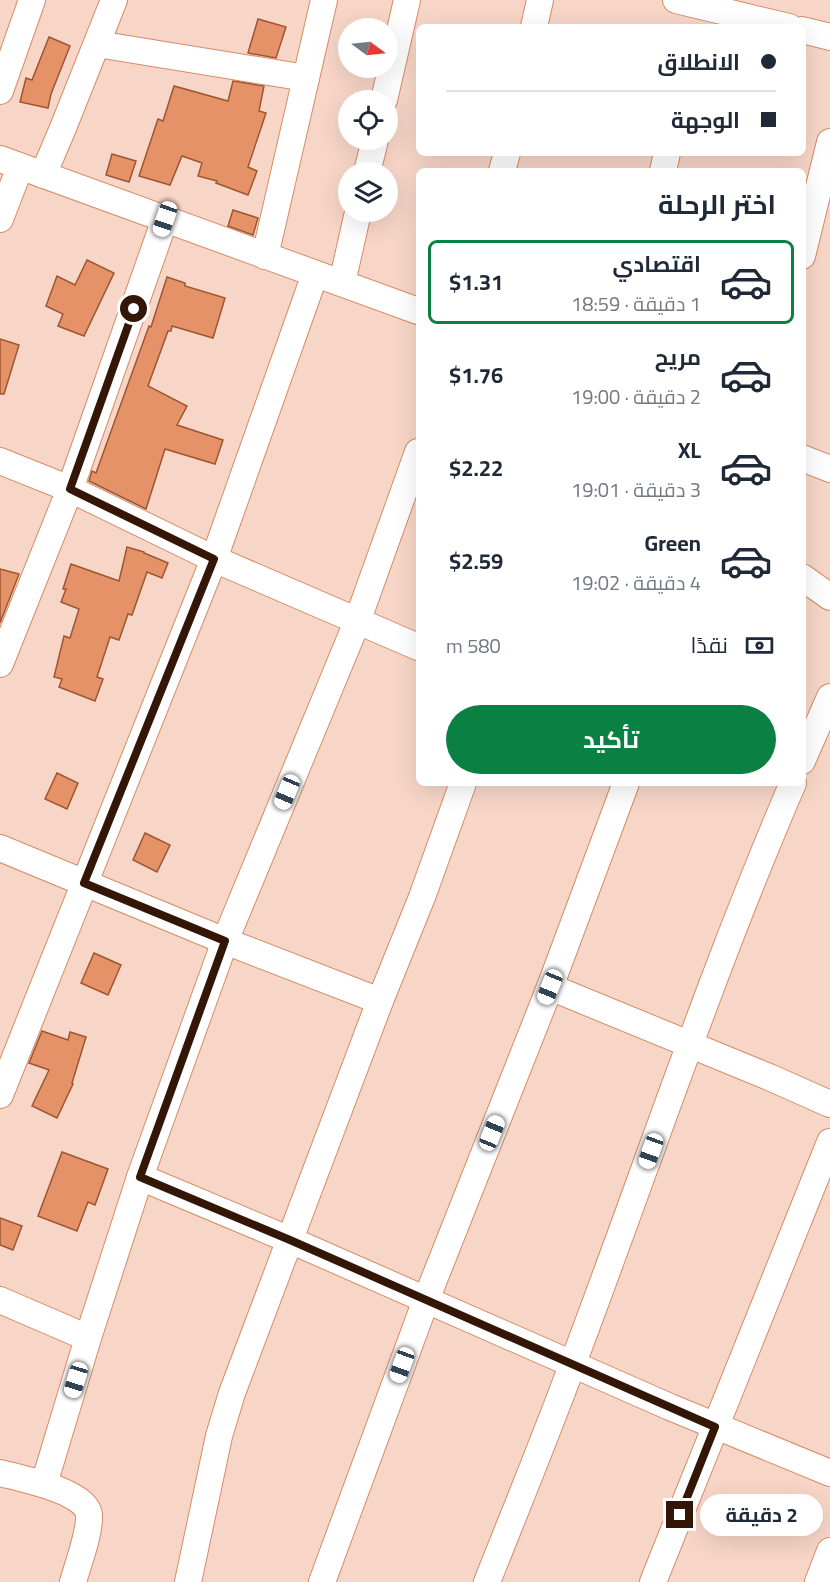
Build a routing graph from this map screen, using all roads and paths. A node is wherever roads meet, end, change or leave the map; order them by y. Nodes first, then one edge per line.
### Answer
1 (32, 0) edge
2 (114, 0) edge
3 (324, 0) edge
4 (407, 0) edge
5 (540, 0) edge
6 (693, 8) edge
7 (535, 24) edge
8 (774, 24) edge
9 (806, 31) edge
10 (830, 37) edge
11 (98, 44) junction
12 (306, 78) junction
13 (386, 90) edge
14 (0, 91) edge
15 (830, 142) edge
16 (21, 167) edge
17 (0, 219) edge
18 (165, 219) junction
19 (356, 222) edge
20 (806, 240) edge
21 (265, 256) junction
22 (315, 274) junction
23 (342, 283) junction
24 (416, 310) edge
25 (416, 458) edge
26 (806, 460) edge
27 (0, 461) edge
28 (830, 469) edge
29 (70, 489) junction
30 (214, 559) junction
31 (806, 580) edge
32 (830, 597) edge
33 (357, 622) junction
34 (416, 646) edge
35 (0, 664) edge
36 (830, 697) edge
37 (806, 752) edge
38 (462, 786) edge
39 (625, 786) edge
40 (792, 786) edge
41 (0, 848) edge
42 (84, 883) junction
43 (225, 941) junction
44 (550, 987) junction
45 (380, 1001) junction
46 (690, 1045) junction
47 (0, 1095) edge
48 (830, 1104) edge
49 (830, 1142) edge
50 (140, 1177) junction
51 (290, 1240) junction
52 (0, 1300) edge
53 (426, 1300) junction
54 (88, 1338) junction
55 (573, 1364) junction
56 (715, 1427) junction
57 (0, 1473) edge
58 (830, 1473) edge
59 (44, 1484) junction
60 (830, 1551) edge
61 (73, 1582) edge
62 (188, 1582) edge
63 (322, 1582) edge
64 (487, 1582) edge
65 (653, 1582) edge
66 (818, 1582) edge

1 - 14 street
2 - 11 street
3 - 12 street
4 - 13 street
5 - 7 street
6 - 8 street
9 - 10 street
11 - 12 street
11 - 16 street
12 - 21 street
15 - 20 street
16 - 17 street
16 - 18 street
18 - 21 street
18 - 29 street
19 - 23 street
21 - 22 street
22 - 23 street
22 - 30 street
23 - 24 street
25 - 33 street
26 - 28 street
27 - 29 street
29 - 30 street
29 - 35 street
30 - 33 street
30 - 42 street
31 - 32 street
33 - 34 street
33 - 43 street
36 - 37 street
38 - 45 street
39 - 44 street
40 - 46 street
41 - 42 street
42 - 43 street
42 - 47 street
43 - 45 street
43 - 50 street
44 - 46 street
44 - 53 street
45 - 51 street
46 - 48 street
46 - 55 street
49 - 56 street
50 - 51 street
50 - 54 street
51 - 53 street
51 - 62 street
52 - 54 street
53 - 55 street
53 - 63 street
54 - 59 street
55 - 56 street
55 - 64 street
56 - 58 street
56 - 65 street
57 - 59 street
59 - 61 street
60 - 66 street

